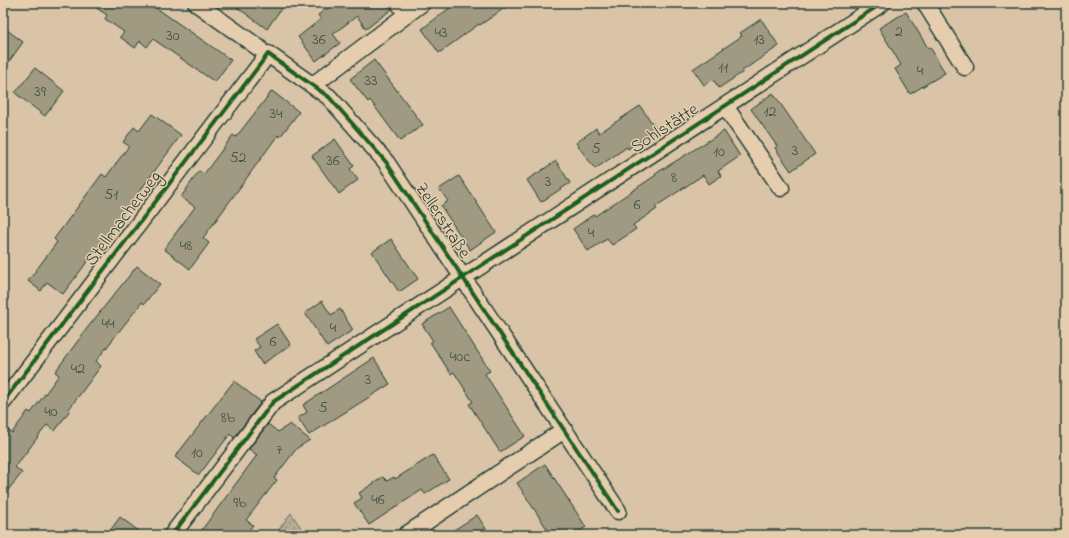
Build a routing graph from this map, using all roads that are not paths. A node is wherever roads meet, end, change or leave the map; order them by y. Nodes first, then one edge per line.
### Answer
1 (196, 3) edge
2 (422, 3) edge
3 (882, 3) edge
4 (925, 3) edge
5 (403, 9) edge
6 (263, 51) junction
7 (965, 67) dead end
8 (313, 85) junction
9 (725, 106) junction
10 (781, 188) dead end
11 (463, 278) junction
12 (3, 402) edge
13 (564, 430) junction
14 (618, 511) dead end
15 (172, 535) edge
16 (406, 535) edge

1 - 6 street, Zellerstraße
2 - 5 street
3 - 9 street, Sohlstätte
4 - 7 street
5 - 8 street
6 - 8 street, Zellerstraße
6 - 12 street, Stellmacherweg
8 - 11 street, Zellerstraße
9 - 10 street
9 - 11 street, Sohlstätte
11 - 13 street, Zellerstraße
11 - 15 street
13 - 14 street, Zellerstraße
13 - 16 street

